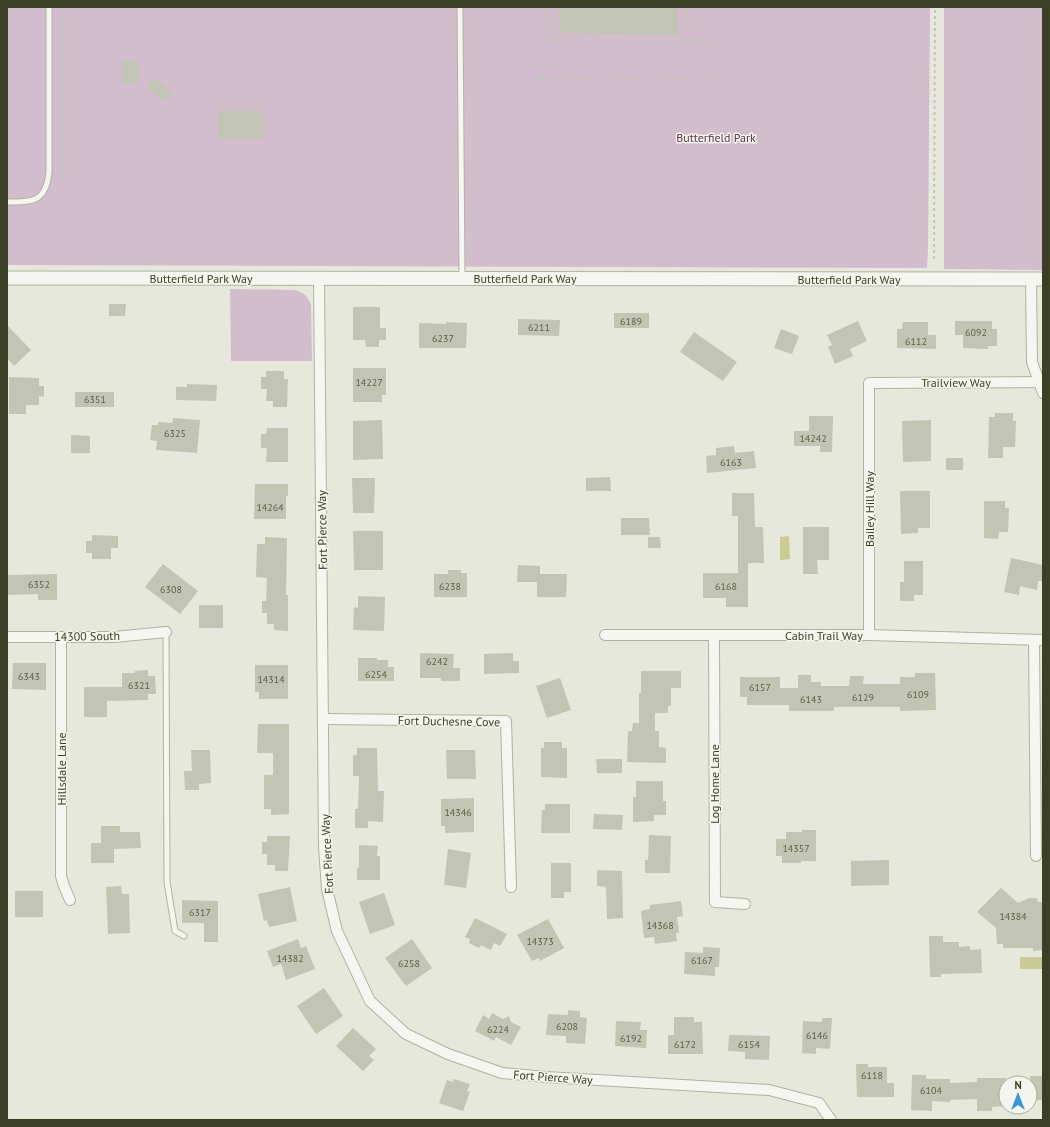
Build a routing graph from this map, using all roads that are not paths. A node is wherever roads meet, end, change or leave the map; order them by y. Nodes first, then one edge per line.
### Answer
1 (49, 7) edge
2 (460, 7) edge
3 (7, 202) edge
4 (7, 278) edge
5 (319, 278) junction
6 (462, 278) junction
7 (1037, 279) edge
8 (1041, 382) edge
9 (869, 383) joint
10 (1043, 393) edge
11 (166, 632) joint
12 (714, 635) junction
13 (869, 635) junction
14 (605, 636) dead end
15 (7, 637) edge
16 (61, 637) junction
17 (1038, 640) edge
18 (324, 719) junction
19 (1036, 856) dead end
20 (511, 887) dead end
21 (70, 900) dead end
22 (745, 904) dead end
23 (184, 936) dead end
24 (831, 1120) edge

1 - 3 lane
2 - 6 lane
4 - 5 street, Butterfield Park Way
5 - 6 street, Butterfield Park Way
5 - 18 street, Fort Pierce Way
6 - 7 street, Butterfield Park Way
7 - 8 street
8 - 9 street, Trailview Way
8 - 10 street
9 - 13 street, Bailey Hill Way
11 - 16 street, 14300 South
11 - 23 lane
12 - 13 street, Cabin Trail Way
12 - 14 street, Cabin Trail Way
12 - 22 street, Log Home Lane
13 - 17 street, Cabin Trail Way
15 - 16 street, 14300 South
16 - 21 street, Hillsdale Lane
17 - 19 street
18 - 20 street, Fort Duchesne Cove
18 - 24 street, Fort Pierce Way

